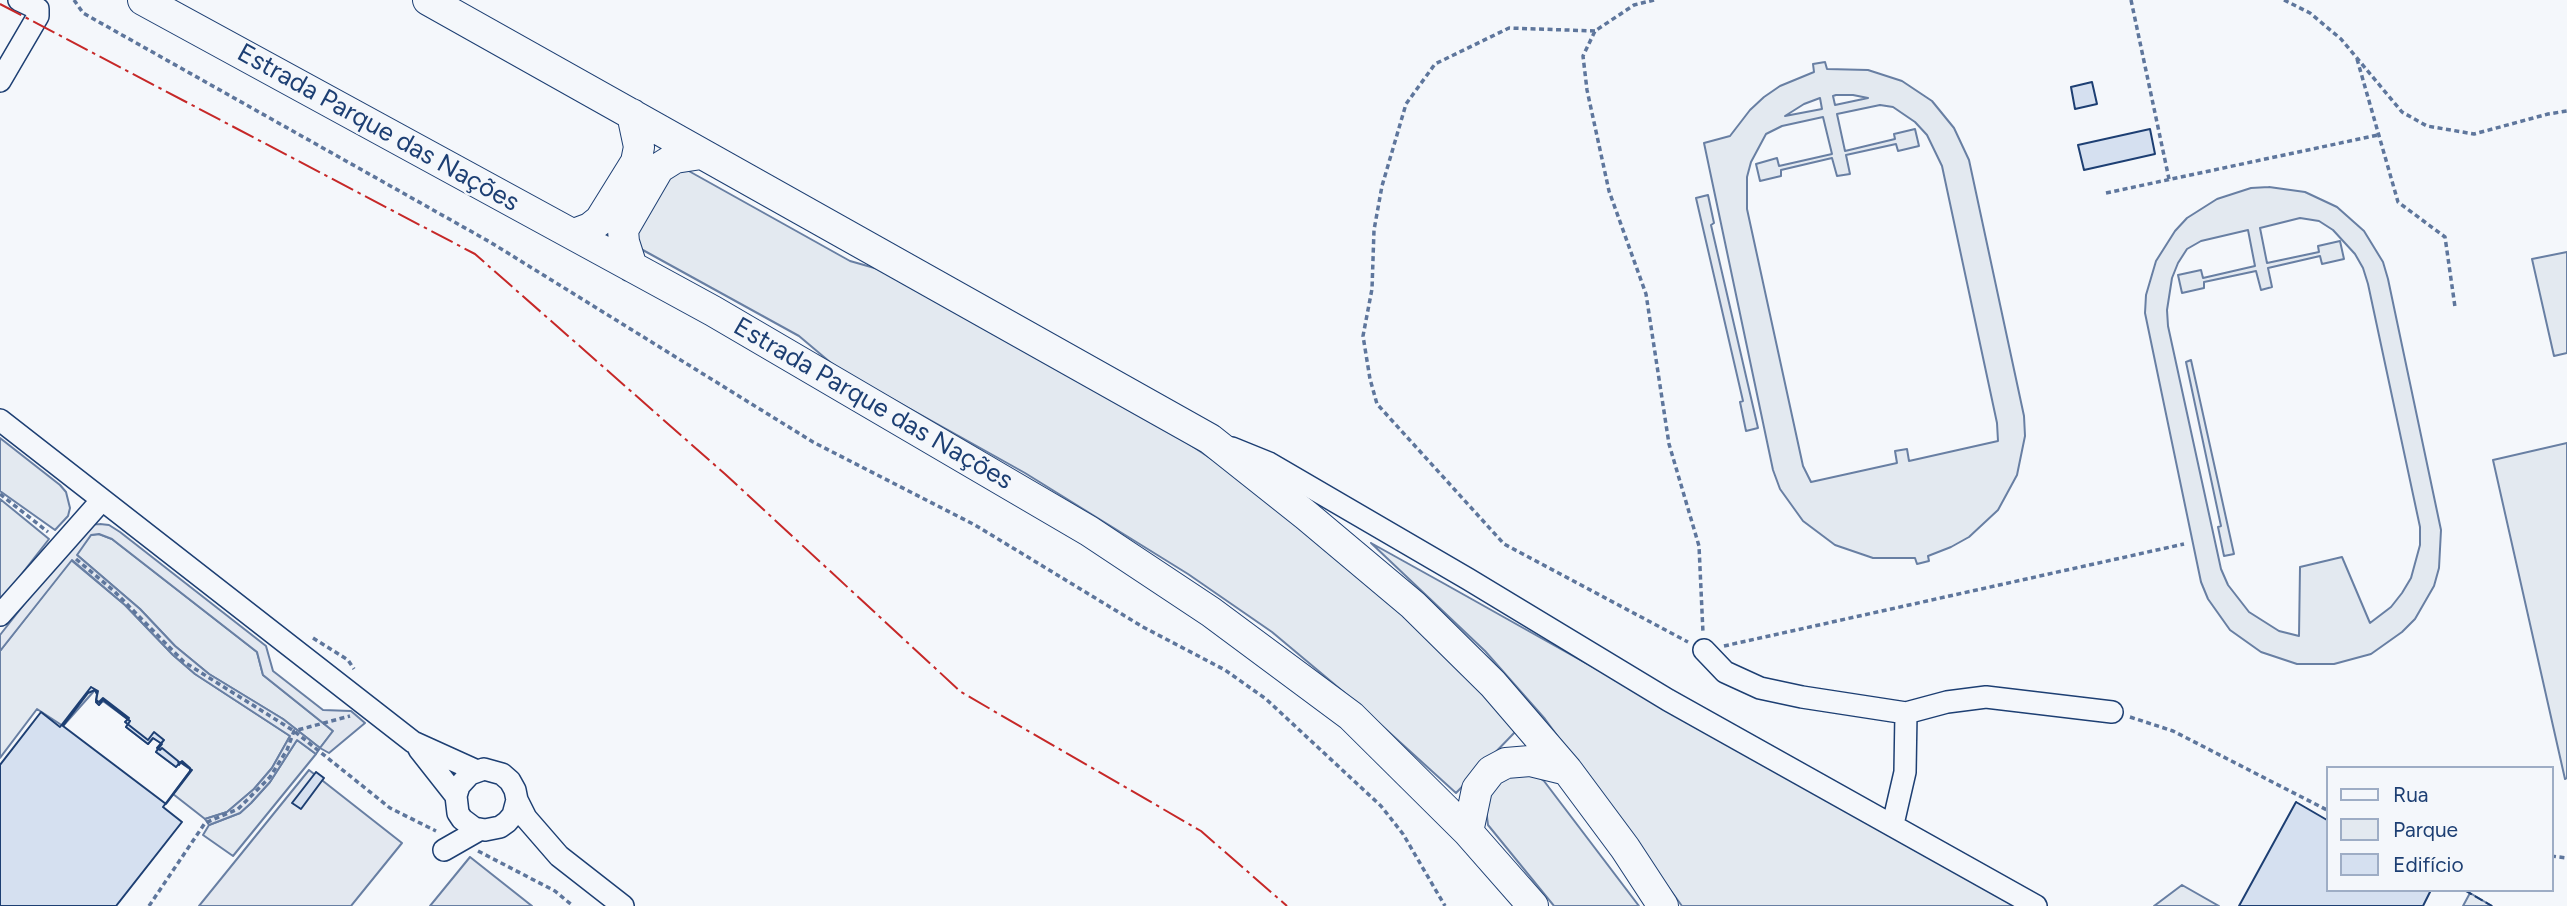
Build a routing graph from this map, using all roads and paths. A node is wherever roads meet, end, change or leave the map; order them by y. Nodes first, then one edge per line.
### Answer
1 (19, 0) edge
2 (74, 0) edge
3 (143, 0) edge
4 (428, 0) edge
5 (1654, 0) edge
6 (2131, 0) edge
7 (2284, 0) edge
8 (1595, 31) junction
9 (2356, 58) junction
10 (0, 81) edge
11 (2567, 111) edge
12 (632, 114) junction
13 (2378, 135) junction
14 (701, 154) junction
15 (2169, 180) junction
16 (2106, 194) dead end
17 (574, 234) junction
18 (632, 267) junction
19 (2455, 307) dead end
20 (0, 420) edge
21 (1210, 439) junction
22 (0, 494) edge
23 (101, 501) junction
24 (2184, 544) dead end
25 (60, 545) junction
26 (0, 615) edge
27 (1704, 650) junction
28 (2112, 712) joint
29 (1906, 713) junction
30 (294, 731) junction
31 (413, 742) junction
32 (1567, 770) junction
33 (477, 771) junction
34 (517, 800) junction
35 (457, 804) junction
36 (2326, 809) edge
37 (1893, 824) junction
38 (1468, 832) junction
39 (442, 834) dead end
40 (485, 836) junction
41 (559, 856) junction
42 (149, 906) edge
43 (573, 906) edge
44 (623, 906) edge
45 (1445, 906) edge
46 (1533, 906) edge
47 (1663, 906) edge
48 (2036, 906) edge

1 - 10 street
2 - 45 path
3 - 17 highway, Estrada Parque das Nações
4 - 12 highway
5 - 8 path
6 - 15 path
7 - 9 path
8 - 27 path
8 - 27 path
9 - 11 path
9 - 13 path
12 - 14 highway
12 - 17 highway
13 - 15 path
13 - 19 path
14 - 18 highway
14 - 21 highway
15 - 16 path
17 - 18 highway, Estrada Parque das Nações
18 - 38 highway, Estrada Parque das Nações
20 - 23 street
21 - 32 highway
21 - 37 street
22 - 25 path
23 - 25 street
23 - 31 street
24 - 27 path
25 - 26 street
25 - 30 path
27 - 29 street
28 - 29 street
28 - 36 path
29 - 37 street
30 - 39 path
30 - 42 path
31 - 33 street
31 - 35 street
32 - 38 highway
32 - 47 highway
33 - 34 street
33 - 35 street
34 - 40 street
34 - 41 street
35 - 40 street
35 - 40 street
37 - 48 street
38 - 46 highway, Estrada Parque das Nações
40 - 41 street
40 - 43 path
41 - 44 street

